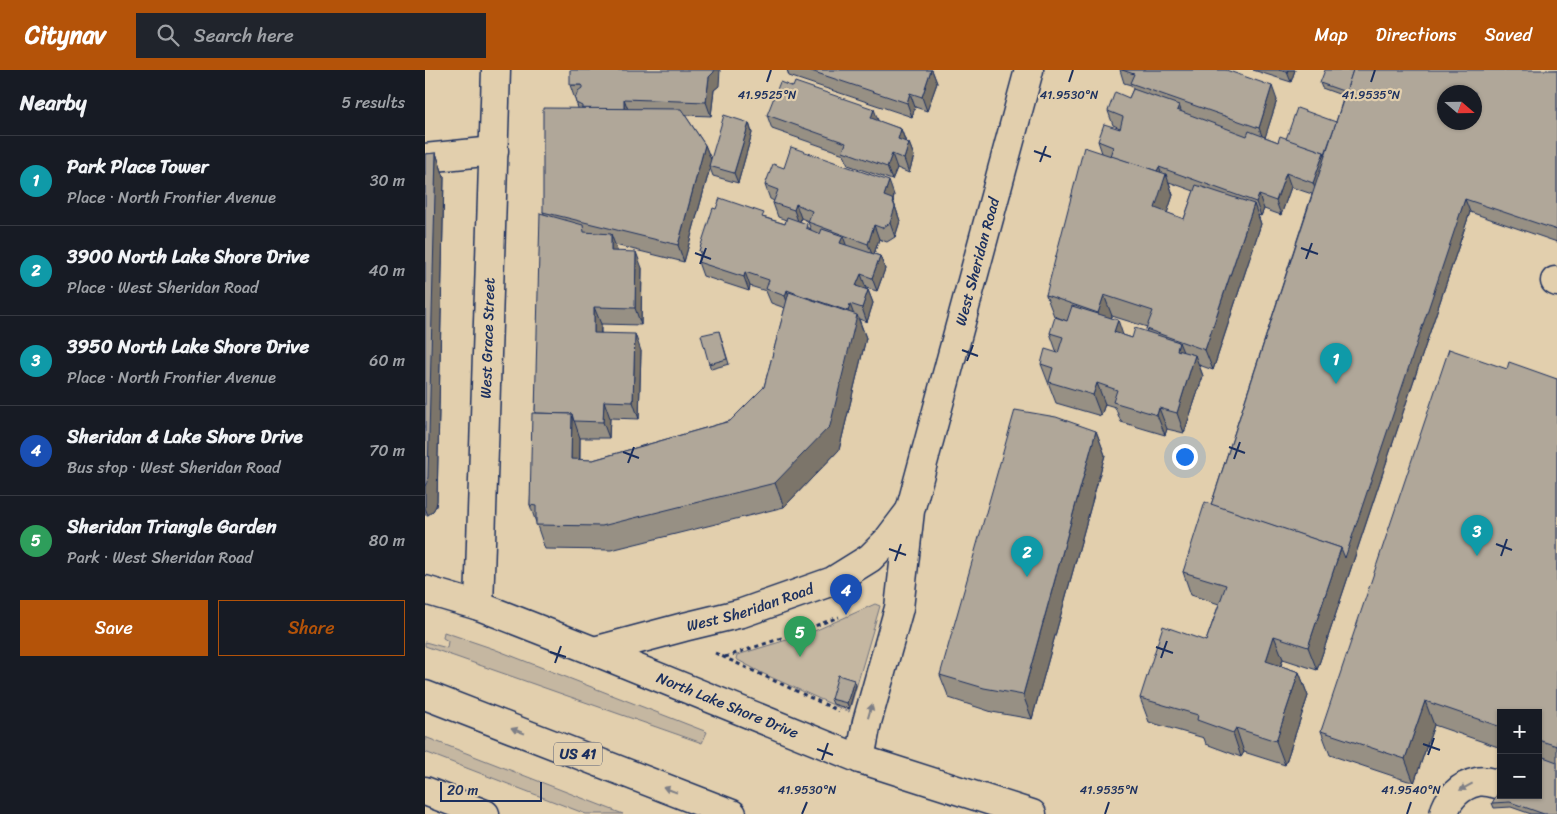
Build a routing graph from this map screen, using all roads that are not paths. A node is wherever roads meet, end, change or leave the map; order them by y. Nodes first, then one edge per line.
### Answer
1 (497, 70) edge
2 (1029, 70) edge
3 (494, 150) junction
4 (425, 158) edge
5 (910, 511) junction
6 (425, 590) edge
7 (479, 606) junction
8 (594, 651) junction
9 (425, 694) edge
10 (860, 759) junction
11 (1497, 784) edge
12 (425, 791) edge
13 (485, 814) edge
14 (732, 814) edge
15 (1032, 814) edge
16 (1443, 814) edge

1 - 3 main road, West Grace Street
2 - 5 main road, West Sheridan Road
3 - 4 main road
3 - 7 main road, West Grace Street
5 - 8 main road, West Sheridan Road
10 -> 5 main road, West Sheridan Road
6 - 7 main road, North Lake Shore Drive
7 - 8 main road, North Lake Shore Drive
8 - 10 main road, North Lake Shore Drive
14 -> 9 main road, US 41
10 - 15 main road, North Lake Shore Drive
11 -> 16 main road
12 - 13 main road

